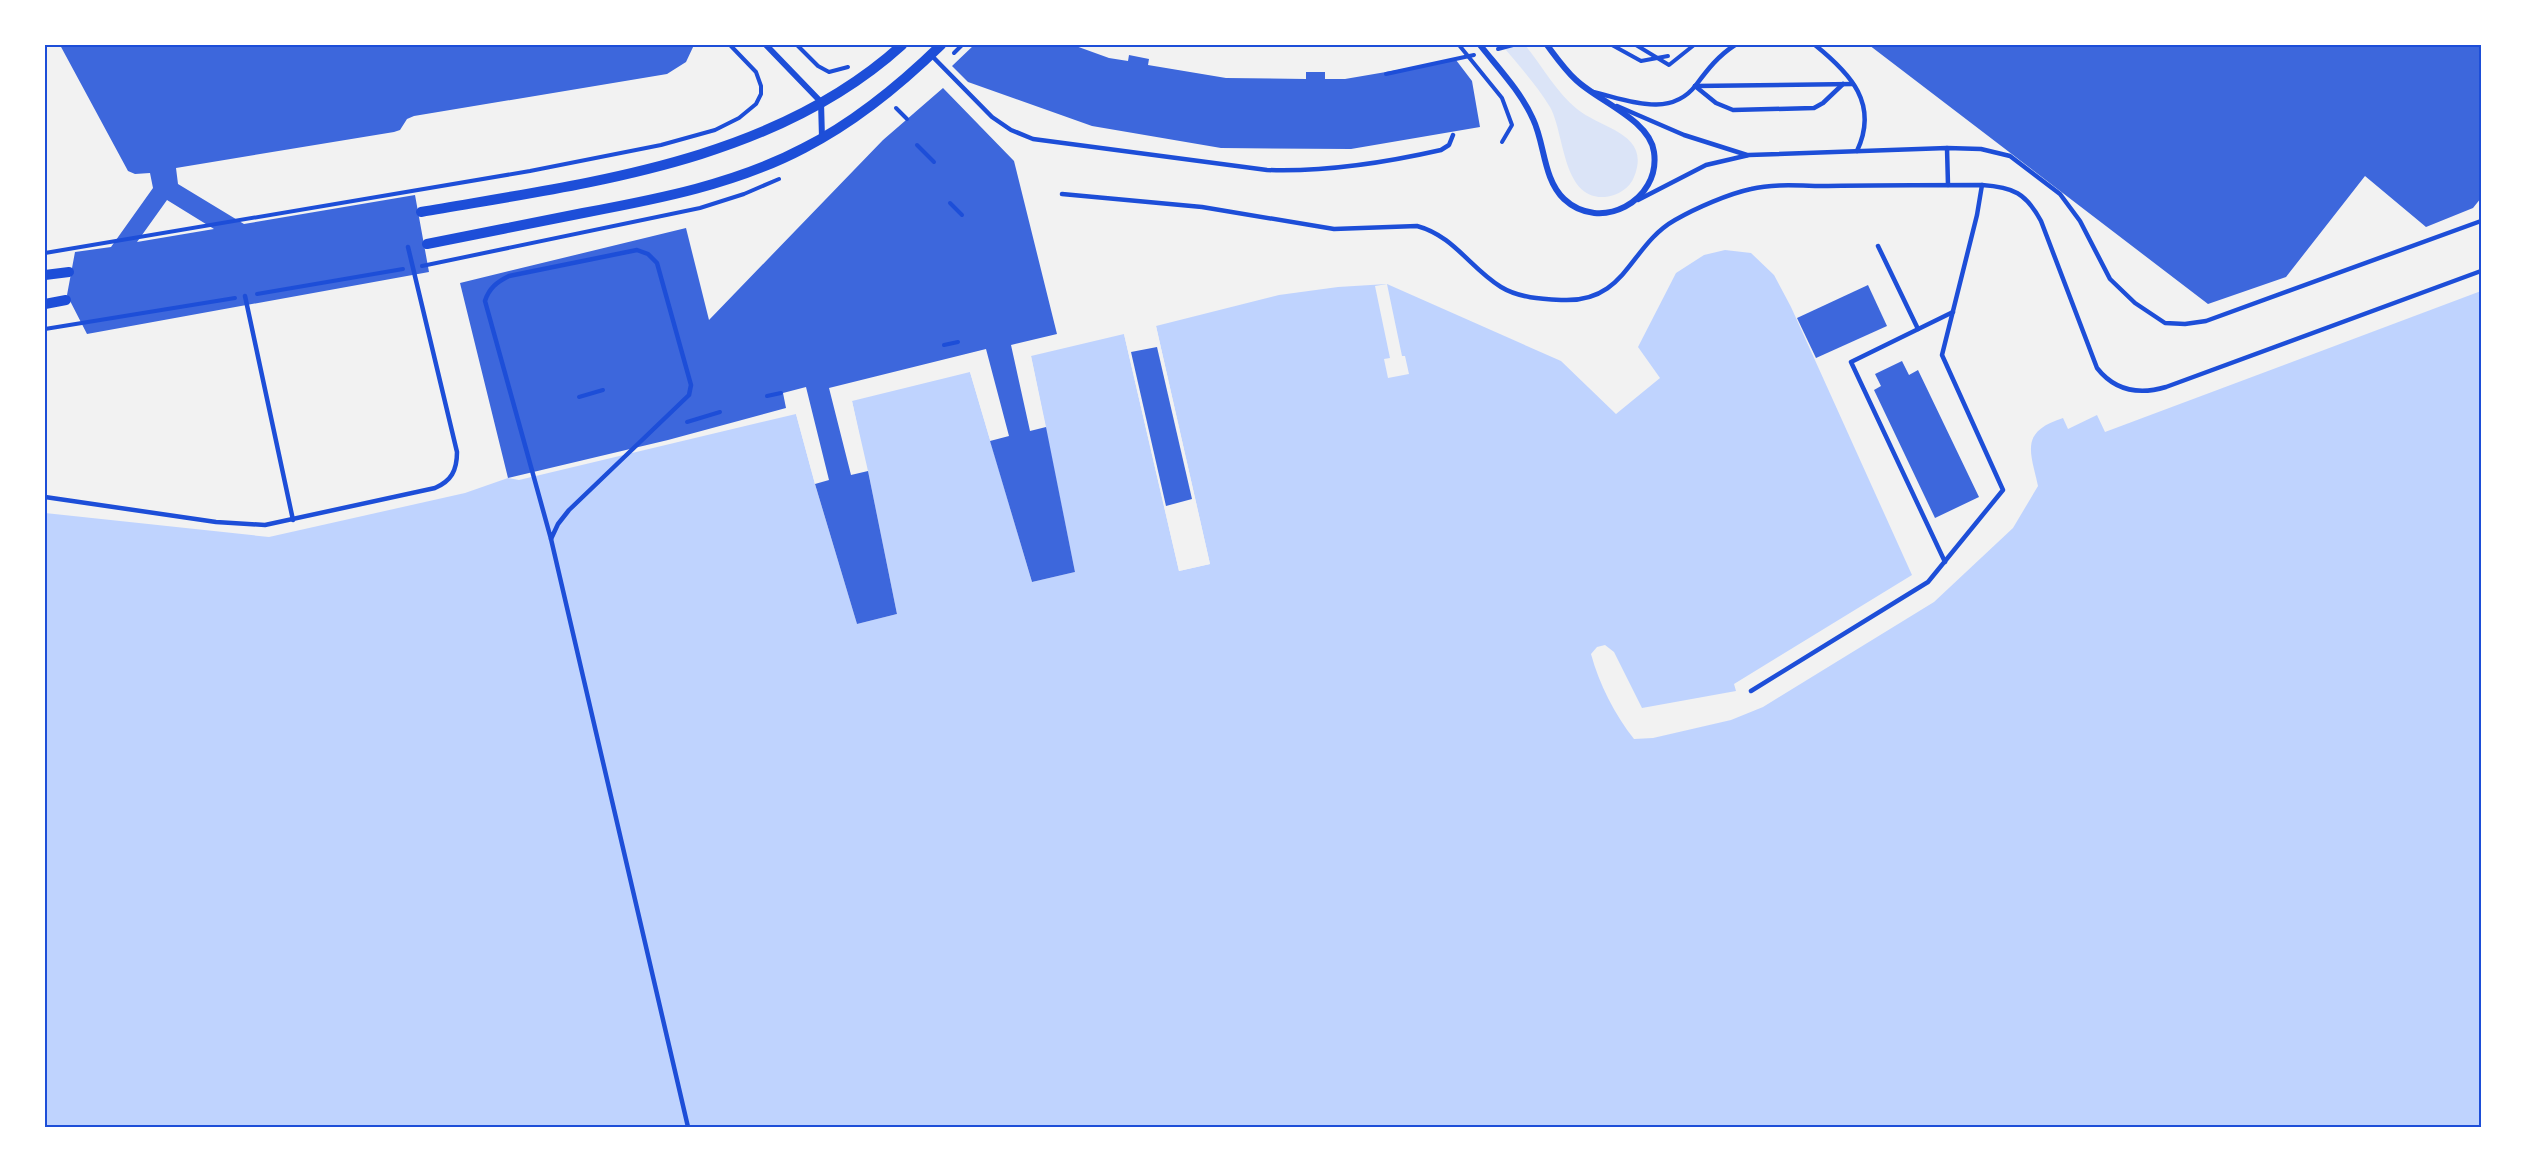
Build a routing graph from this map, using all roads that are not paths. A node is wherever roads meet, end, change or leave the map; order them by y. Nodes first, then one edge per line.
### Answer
1 (766, 45) edge
2 (902, 45) edge
3 (941, 45) edge
4 (1480, 45) edge
5 (1547, 45) edge
6 (1735, 45) edge
7 (1815, 45) edge
8 (931, 55) junction
9 (1843, 84) junction
10 (1853, 84) junction
11 (1695, 86) junction
12 (1590, 91) junction
13 (1605, 101) junction
14 (821, 102) junction
15 (1453, 135) dead end
16 (822, 138) junction
17 (1947, 148) junction
18 (1857, 151) junction
19 (1749, 155) junction
20 (1982, 184) junction
21 (1948, 185) junction
22 (1062, 194) dead end
23 (1635, 201) junction
24 (421, 212) dead end
25 (2481, 221) edge
26 (427, 244) dead end
27 (1878, 246) dead end
28 (408, 247) dead end
29 (69, 272) dead end
30 (2481, 272) edge
31 (45, 275) edge
32 (245, 296) dead end
33 (66, 300) dead end
34 (45, 304) edge
35 (1953, 312) junction
36 (1918, 329) junction
37 (45, 497) edge
38 (293, 520) junction
39 (551, 539) junction
40 (1944, 562) junction
41 (1751, 692) dead end
42 (688, 1127) edge

1 - 14 street
2 - 14 street
3 - 8 street
4 - 23 street
5 - 12 street
6 - 11 lane
7 - 10 lane
8 - 15 lane
8 - 16 street
9 - 10 lane
9 - 11 lane
9 - 11 lane
10 - 18 lane
11 - 12 lane
12 - 13 street
13 - 19 lane
13 - 23 street
14 - 16 street
14 - 24 street
16 - 26 street
17 - 18 lane
17 - 21 lane
17 - 25 lane
18 - 19 lane
19 - 23 lane
20 - 21 lane
20 - 30 lane
20 - 35 lane
21 - 22 lane
27 - 36 lane
28 - 38 lane
29 - 31 street
32 - 38 lane
33 - 34 street
35 - 36 lane
35 - 40 lane
36 - 40 lane
37 - 38 lane
39 - 39 lane
39 - 42 lane
40 - 41 lane

